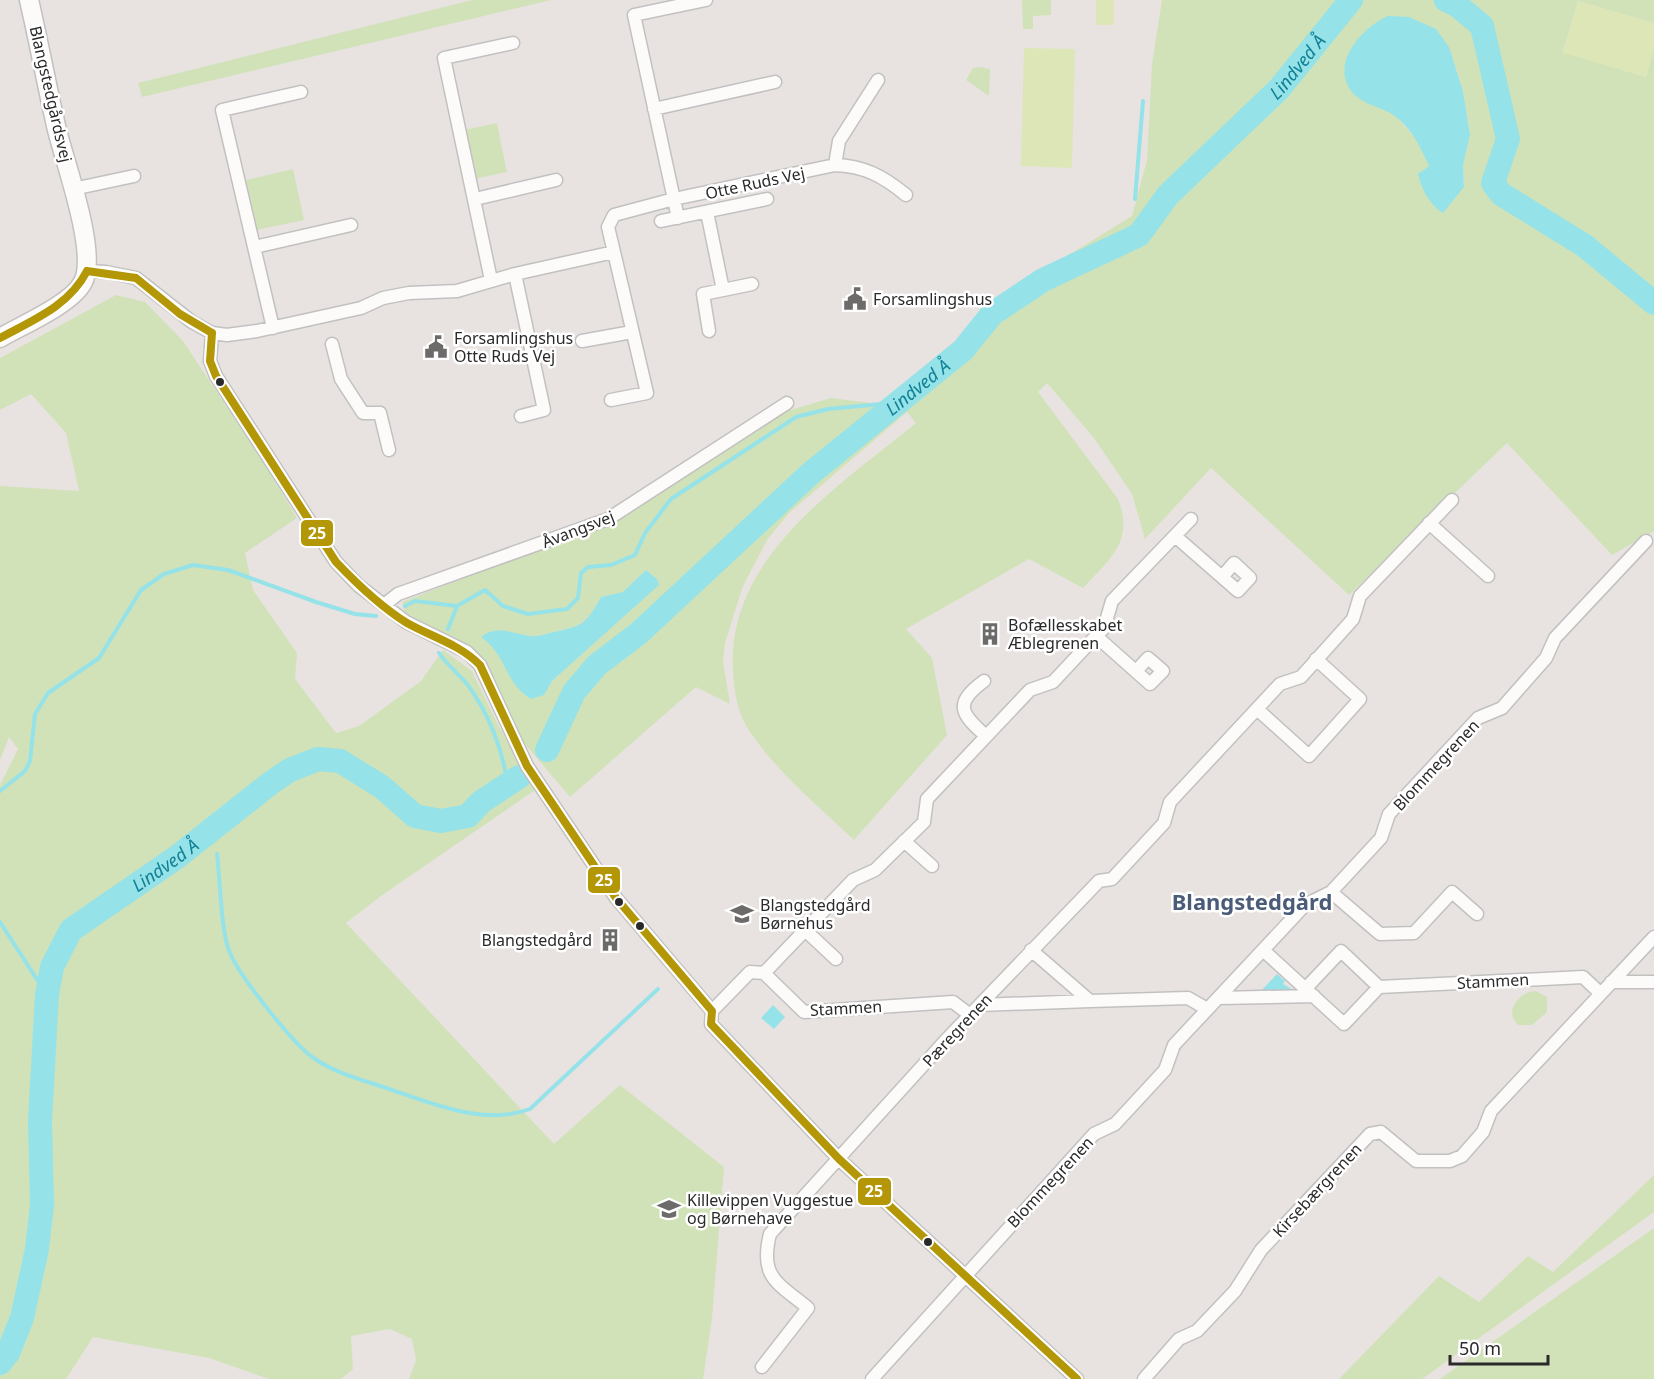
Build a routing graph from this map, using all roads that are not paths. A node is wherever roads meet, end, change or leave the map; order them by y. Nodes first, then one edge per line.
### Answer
1 (29, 0) edge
2 (706, 0) edge
3 (513, 43) dead end
4 (878, 80) dead end
5 (775, 82) dead end
6 (301, 92) dead end
7 (654, 109) junction
8 (835, 165) junction
9 (134, 176) dead end
10 (556, 180) dead end
11 (73, 189) junction
12 (906, 195) dead end
13 (475, 199) junction
14 (674, 199) junction
15 (767, 199) dead end
16 (707, 212) junction
17 (678, 218) junction
18 (661, 221) dead end
19 (351, 225) dead end
20 (255, 247) junction
21 (614, 252) junction
22 (87, 271) junction
23 (515, 274) junction
24 (491, 280) junction
25 (752, 284) dead end
26 (723, 290) junction
27 (273, 328) junction
28 (709, 331) dead end
29 (632, 332) junction
30 (212, 333) junction
31 (0, 338) edge
32 (582, 341) dead end
33 (332, 344) dead end
34 (612, 400) dead end
35 (786, 403) dead end
36 (521, 416) dead end
37 (389, 450) dead end
38 (1452, 500) dead end
39 (1191, 519) dead end
40 (1429, 523) junction
41 (1175, 536) junction
42 (1646, 541) dead end
43 (1488, 576) dead end
44 (1222, 577) dead end
45 (384, 604) junction
46 (1096, 636) junction
47 (1316, 659) junction
48 (1136, 671) dead end
49 (984, 681) dead end
50 (1257, 709) junction
51 (986, 736) junction
52 (904, 841) junction
53 (932, 866) dead end
54 (1331, 892) junction
55 (1477, 914) dead end
56 (806, 931) junction
57 (1654, 937) edge
58 (1031, 950) junction
59 (1263, 950) junction
60 (836, 958) dead end
61 (764, 973) junction
62 (1611, 982) junction
63 (1654, 982) edge
64 (1379, 987) junction
65 (1310, 992) junction
66 (1600, 993) junction
67 (1218, 999) junction
68 (1090, 1001) junction
69 (980, 1005) junction
70 (1207, 1010) junction
71 (712, 1011) junction
72 (970, 1015) junction
73 (839, 1159) junction
74 (965, 1274) junction
75 (762, 1367) dead end
76 (872, 1379) edge
77 (1077, 1379) edge
78 (1144, 1379) edge

1 - 11 street, Blangstedgårdsvej
2 - 7 street
3 - 13 street
4 - 8 street
5 - 7 street
6 - 20 street
7 - 14 street
8 - 12 street, Otte Ruds Vej
8 - 14 street, Otte Ruds Vej
9 - 11 street
10 - 13 street
11 - 22 street, Blangstedgårdsvej
13 - 24 street
14 - 17 street
14 - 21 street, Otte Ruds Vej
15 - 16 street, Otte Ruds Vej
16 - 17 street, Otte Ruds Vej
16 - 26 street, Otte Ruds Vej
17 - 18 street, Otte Ruds Vej
19 - 20 street
20 - 27 street
21 - 23 street
21 - 29 street, Otte Ruds Vej
22 - 30 street
22 - 31 street
23 - 24 street
23 - 36 street
24 - 27 street
25 - 26 street
26 - 28 street
27 - 30 street
29 - 32 street
29 - 34 street, Otte Ruds Vej
30 - 45 street
33 - 37 street
35 - 45 street, Åvangsvej
38 - 40 street, Pæregrenen
39 - 41 street
40 - 43 street
40 - 47 street, Pæregrenen
41 - 44 street
41 - 46 street
42 - 54 street, Blommegrenen
45 - 71 street
46 - 48 street
46 - 51 street
47 - 50 street, Pæregrenen
47 - 50 street
49 - 51 street
50 - 58 street, Pæregrenen
51 - 52 street
52 - 53 street
52 - 56 street
54 - 55 street
54 - 59 street, Blommegrenen
56 - 60 street
56 - 61 street
57 - 62 street, Kirsebærgrenen
58 - 68 street
58 - 69 street, Pæregrenen
59 - 65 street
59 - 67 street, Blommegrenen
61 - 71 street
61 - 72 street, Stammen
62 - 63 street
62 - 66 street, Kirsebærgrenen
64 - 65 street
64 - 65 street
64 - 66 street, Stammen
65 - 67 street
66 - 78 street, Kirsebærgrenen
67 - 70 street, Blommegrenen
68 - 69 street
68 - 70 street
69 - 72 street, Pæregrenen
70 - 74 street, Blommegrenen
71 - 73 street
72 - 73 street, Pæregrenen
73 - 74 street
73 - 75 street, Pæregrenen
74 - 76 street, Blommegrenen
74 - 77 street

